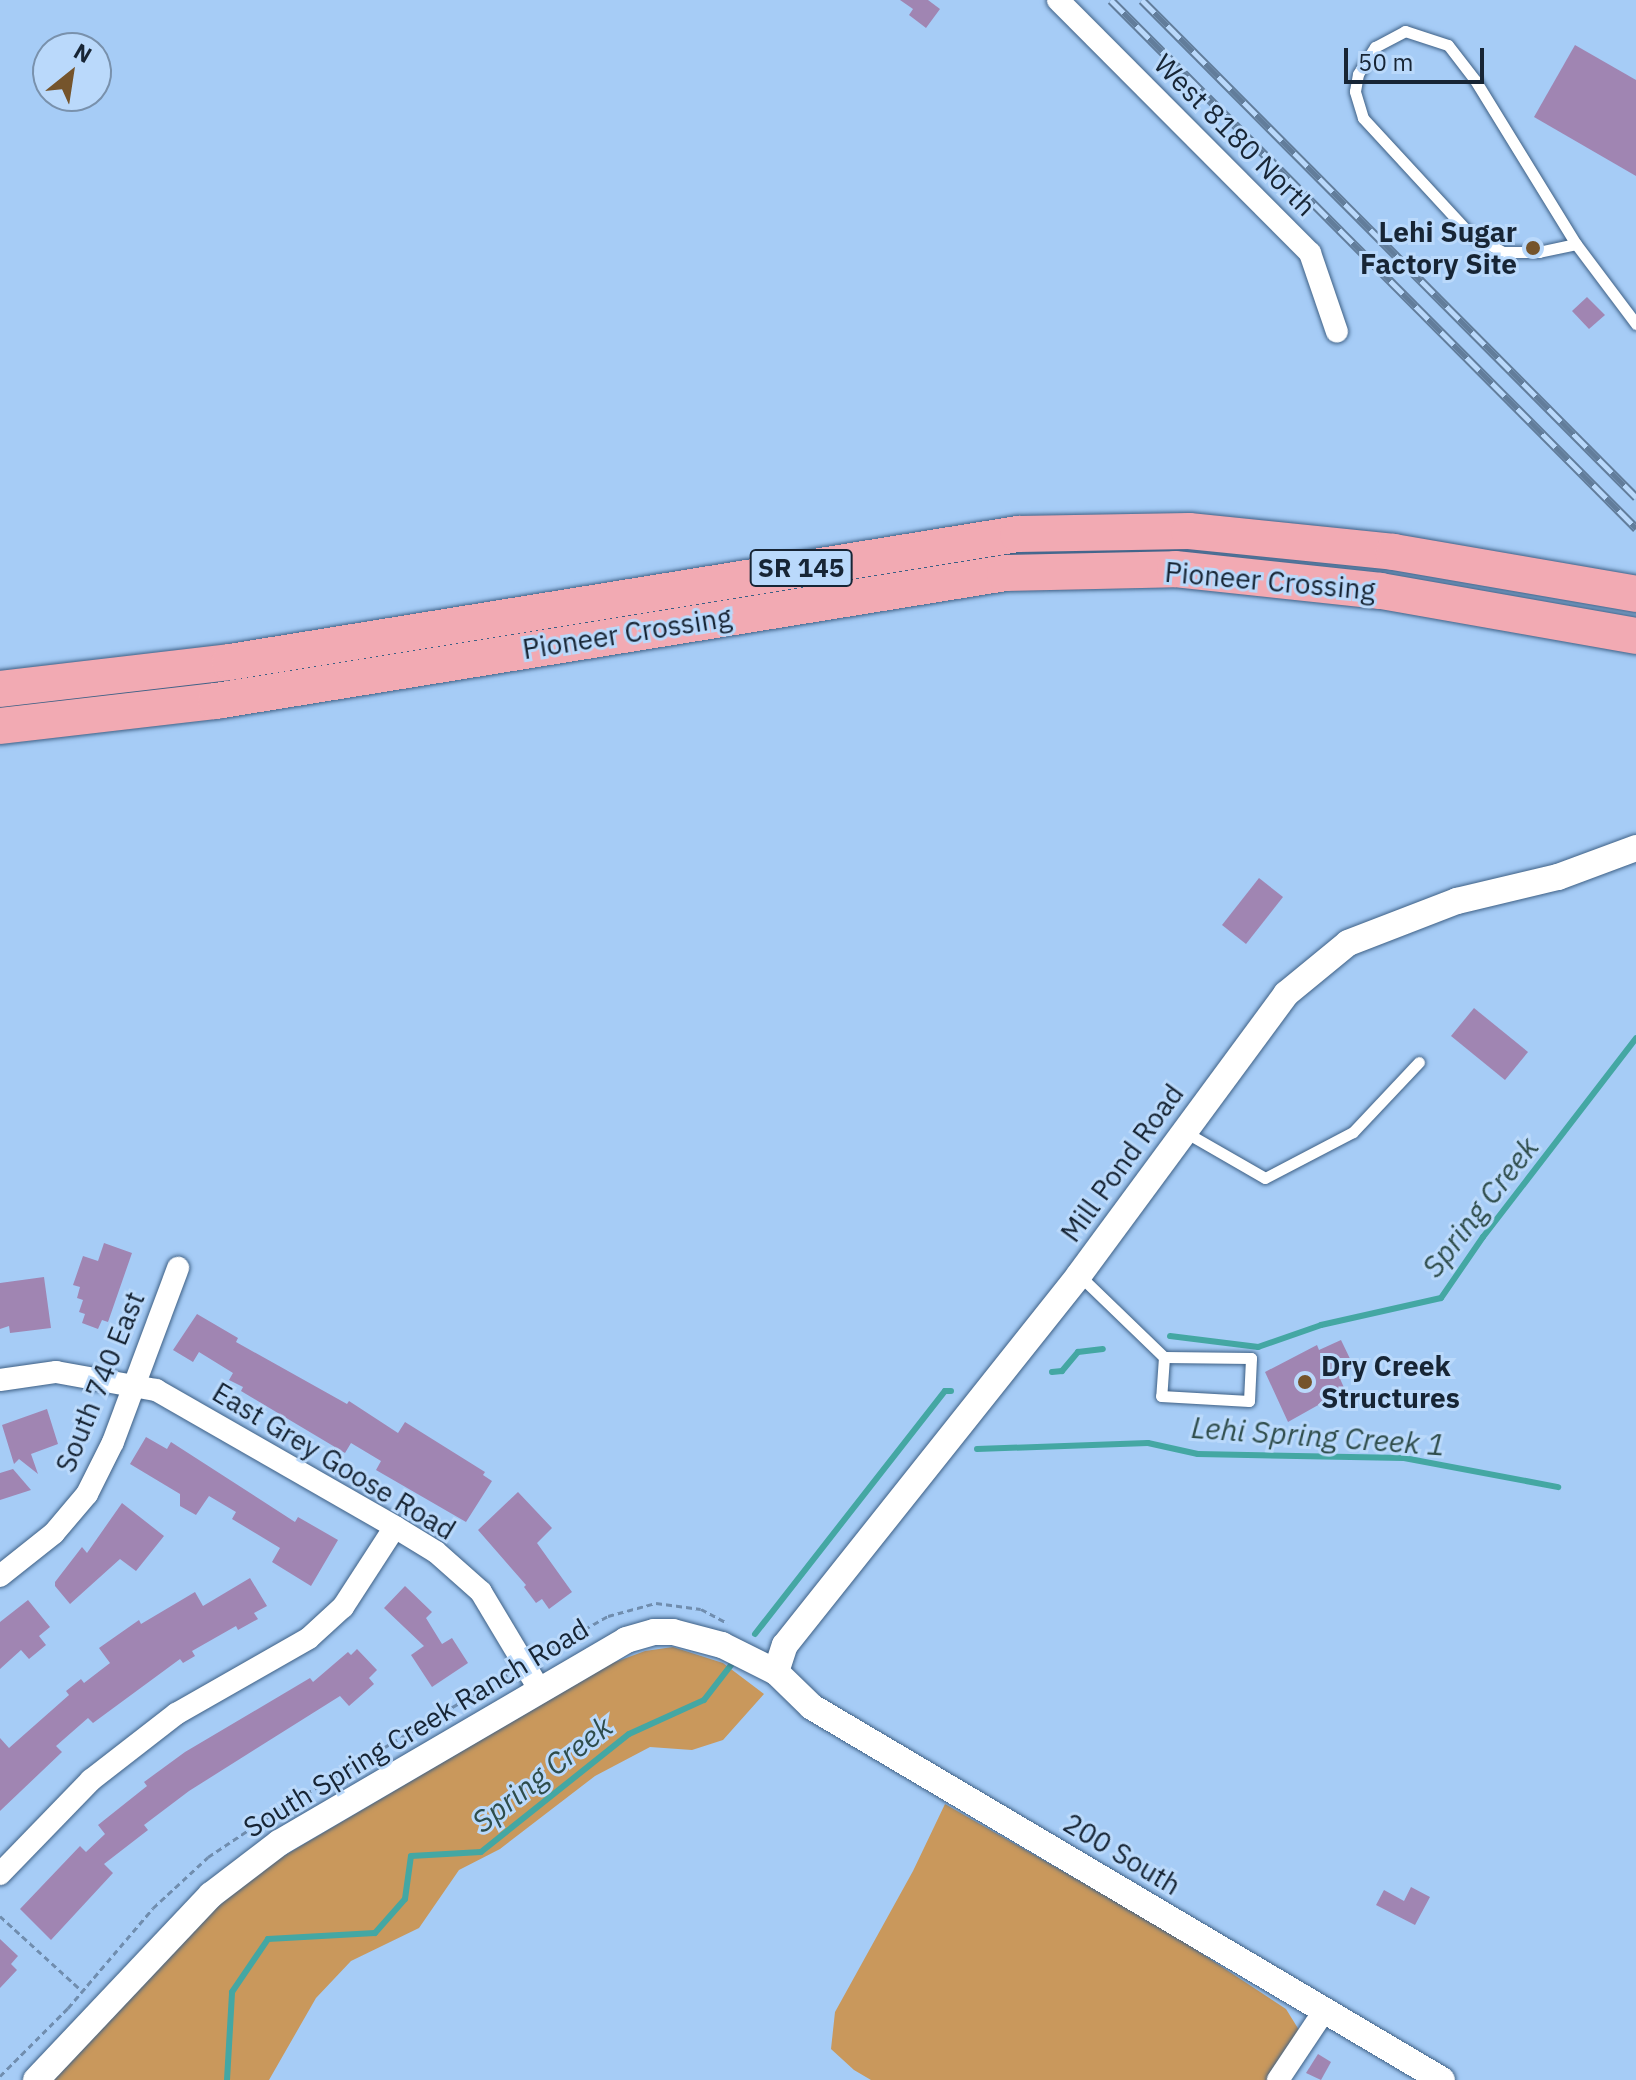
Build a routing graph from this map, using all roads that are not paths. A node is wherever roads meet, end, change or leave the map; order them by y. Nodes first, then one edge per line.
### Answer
1 (1058, 0) edge
2 (1576, 244) junction
3 (1636, 324) edge
4 (1337, 332) dead end
5 (1620, 591) edge
6 (1636, 636) edge
7 (0, 689) edge
8 (0, 726) edge
9 (1636, 848) edge
10 (1419, 1062) dead end
11 (1185, 1132) junction
12 (178, 1268) dead end
13 (1079, 1275) junction
14 (1164, 1357) junction
15 (0, 1380) edge
16 (134, 1386) junction
17 (395, 1527) junction
18 (0, 1576) edge
19 (776, 1672) junction
20 (539, 1689) junction
21 (0, 1874) edge
22 (1324, 2011) junction
23 (36, 2080) edge
24 (1278, 2080) edge
25 (1442, 2080) edge

1 - 4 street, West 8180 North
2 - 2 lane
2 - 3 lane
5 - 7 highway, Pioneer Crossing / SR 145
6 - 8 highway, Pioneer Crossing / SR 145
9 - 11 street, Mill Pond Road
10 - 11 lane
11 - 13 street, Mill Pond Road
12 - 16 street, South 740 East
13 - 14 lane
13 - 19 street, Mill Pond Road
14 - 14 lane
15 - 16 street, East Grey Goose Road
16 - 17 street, East Grey Goose Road
16 - 18 street, South 740 East
17 - 20 street, East Grey Goose Road
17 - 21 street
19 - 20 street, South Spring Creek Ranch Road
19 - 22 street, 200 South
20 - 23 street, South Spring Creek Ranch Road
22 - 24 street
22 - 25 street, 200 South

